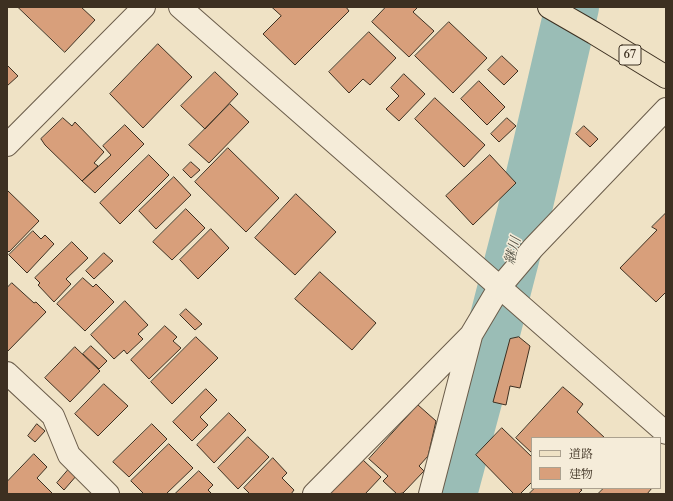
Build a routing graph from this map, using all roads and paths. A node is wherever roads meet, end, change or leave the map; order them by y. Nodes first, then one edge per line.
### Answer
1 (144, 7) edge
2 (180, 7) edge
3 (549, 7) edge
4 (666, 77) edge
5 (666, 109) edge
6 (7, 146) edge
7 (500, 288) junction
8 (471, 335) junction
9 (7, 373) edge
10 (666, 433) edge
11 (108, 494) edge
12 (314, 494) edge
13 (430, 494) edge

1 - 6 street
2 - 7 street
3 - 4 main road, 67
5 - 7 street
7 - 8 street
7 - 10 street
8 - 12 street
8 - 13 street
9 - 11 street

